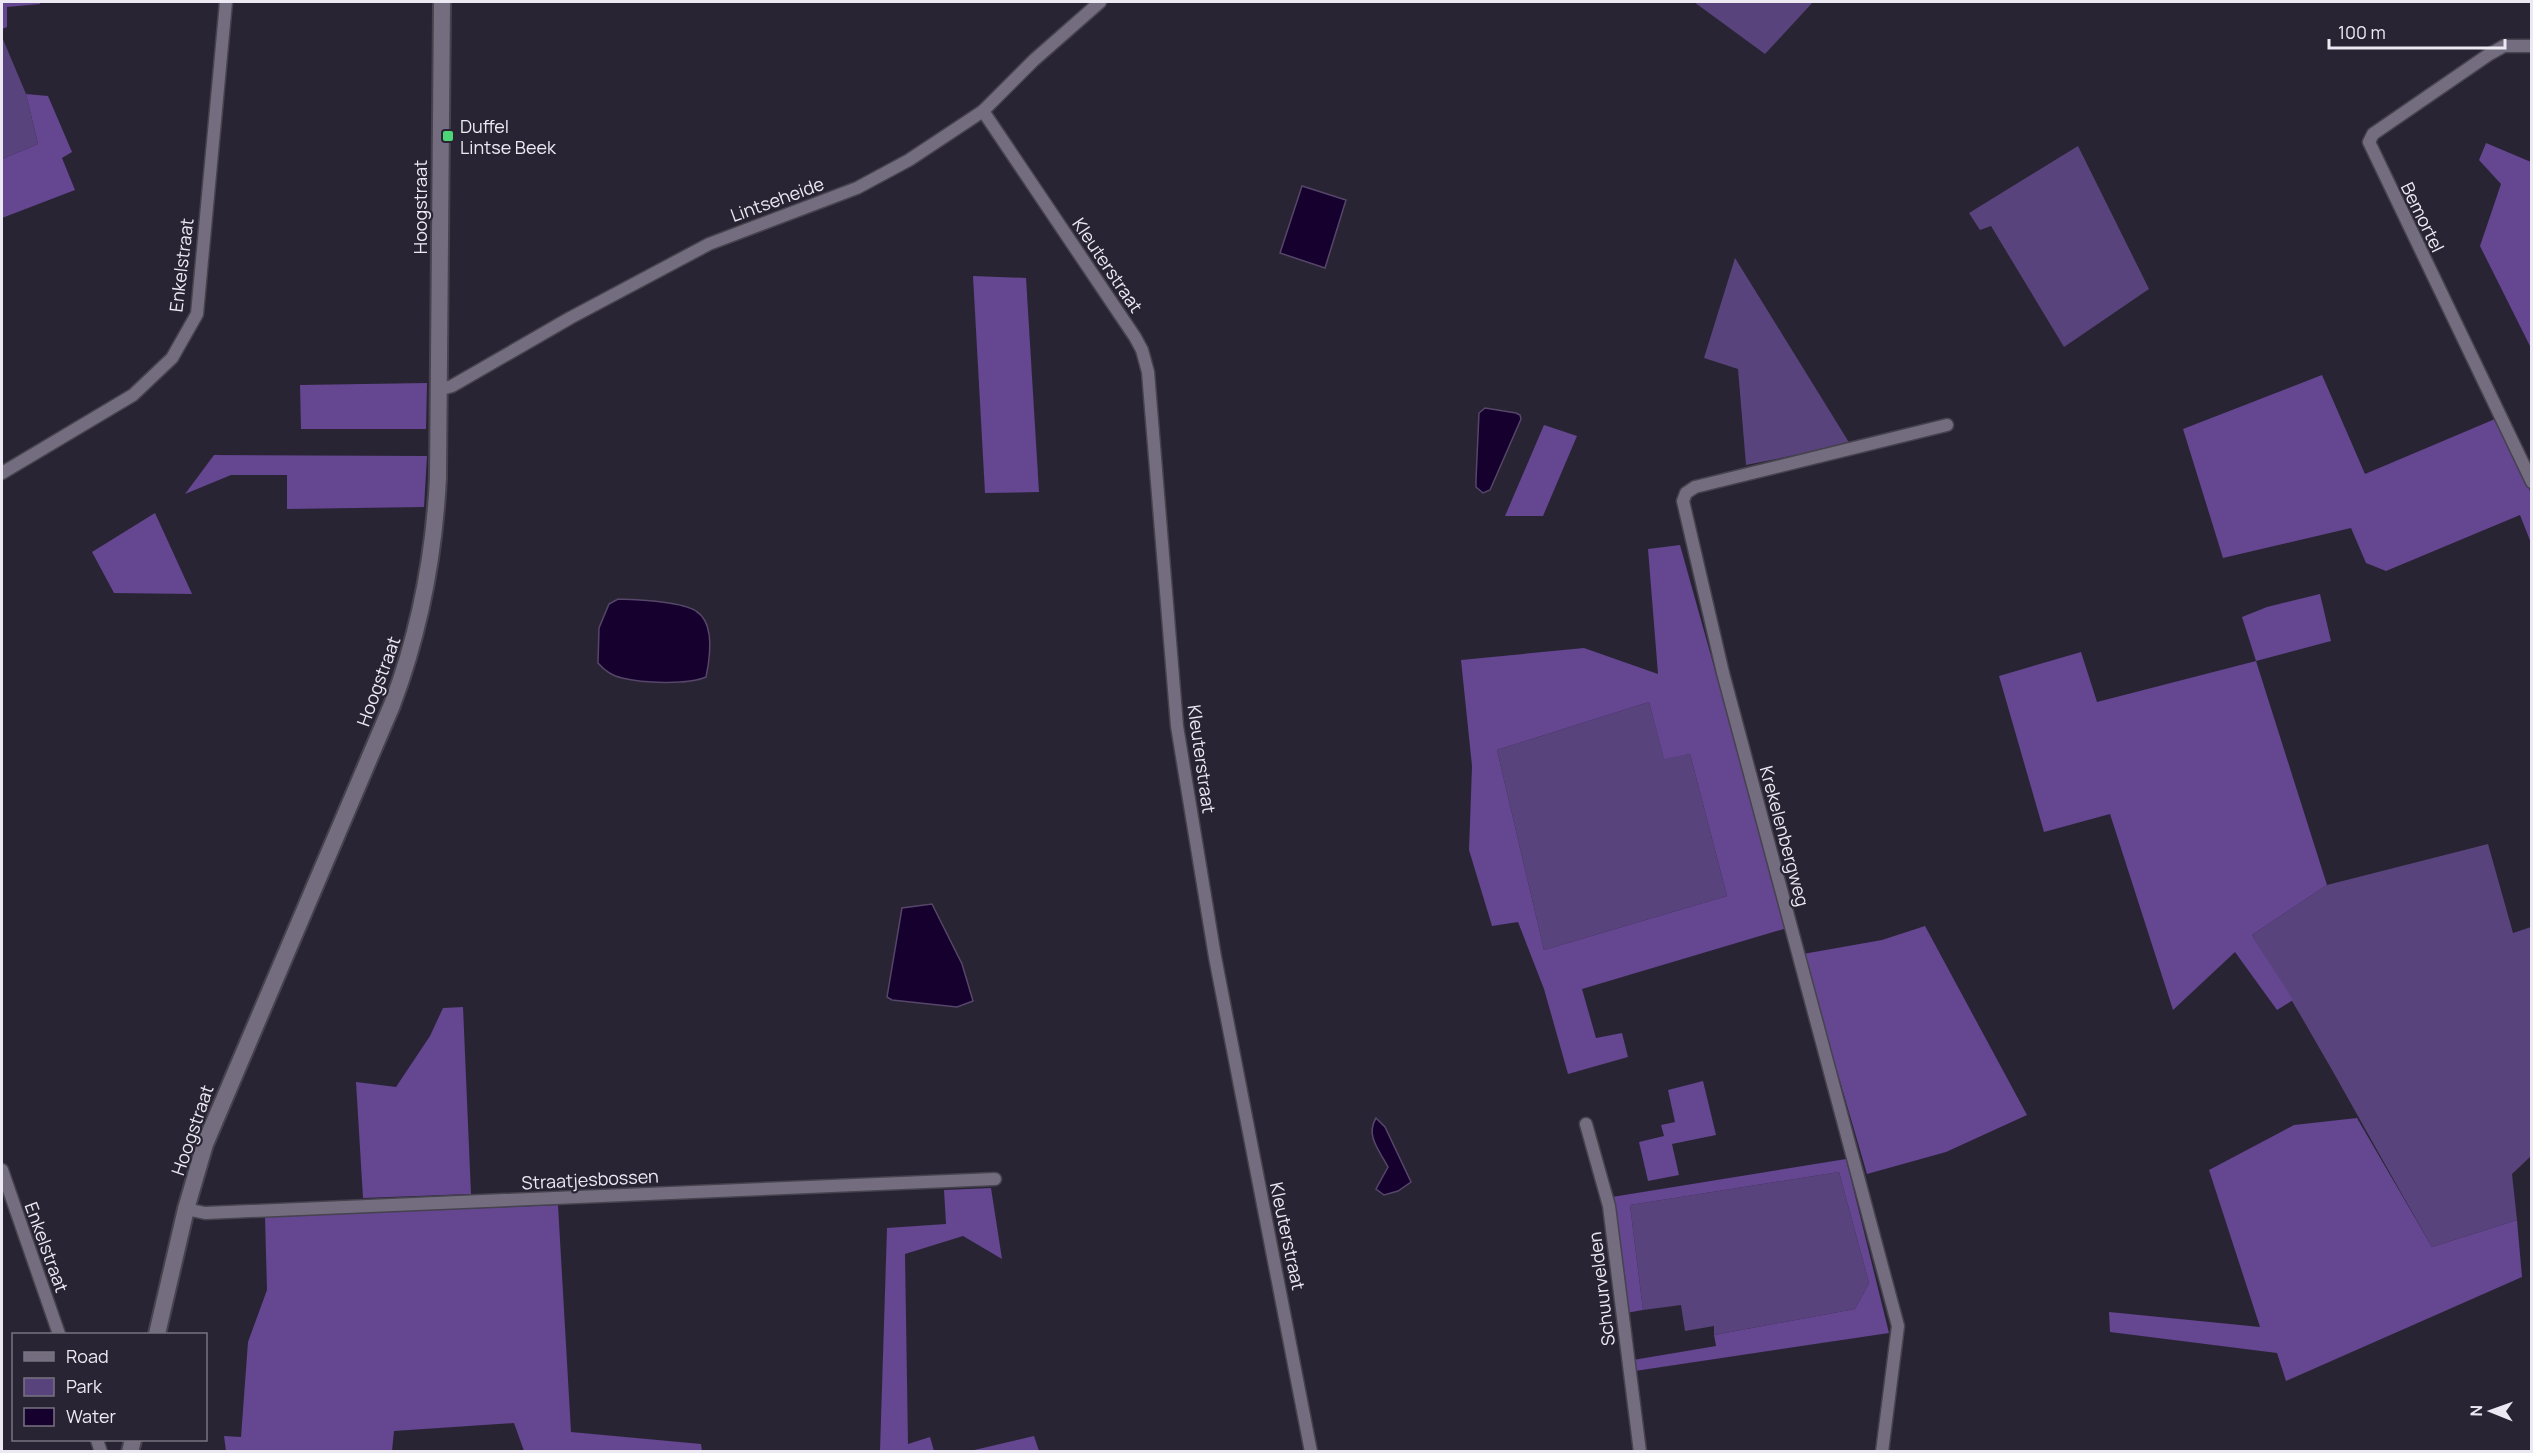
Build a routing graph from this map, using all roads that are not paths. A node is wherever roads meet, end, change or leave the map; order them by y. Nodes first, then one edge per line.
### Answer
1 (226, 2) edge
2 (442, 2) edge
3 (1100, 2) edge
4 (2532, 46) edge
5 (983, 111) junction
6 (438, 390) junction
7 (1947, 425) dead end
8 (2, 473) edge
9 (2532, 482) edge
10 (1586, 1124) dead end
11 (2, 1170) edge
12 (995, 1179) dead end
13 (186, 1209) junction
14 (59, 1333) edge
15 (157, 1333) edge
16 (1311, 1452) edge
17 (1640, 1452) edge
18 (1882, 1452) edge

1 - 8 street, Enkelstraat
2 - 6 street, Hoogstraat
3 - 5 street, Lintseheide
4 - 9 street, Bemortel
5 - 6 street, Lintseheide
5 - 16 street, Kleuterstraat
6 - 13 street, Hoogstraat
7 - 18 street, Krekelenbergweg
10 - 17 street, Schuurvelden
11 - 14 street, Enkelstraat
12 - 13 street, Straatjesbossen
13 - 15 street, Hoogstraat

